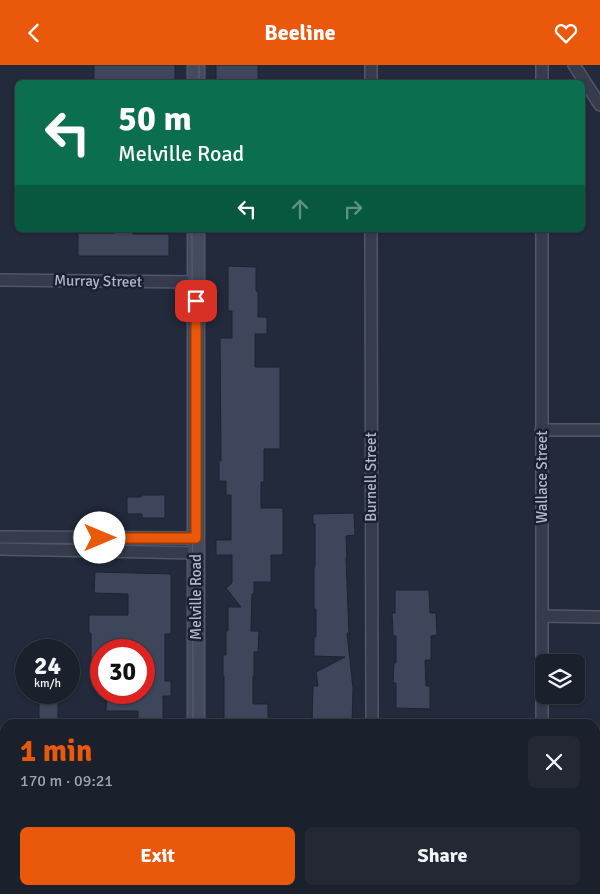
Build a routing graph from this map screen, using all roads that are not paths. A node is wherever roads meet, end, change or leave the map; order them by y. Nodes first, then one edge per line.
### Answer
1 (196, 65) edge
2 (371, 65) edge
3 (542, 65) edge
4 (574, 65) edge
5 (196, 80) edge
6 (371, 80) edge
7 (542, 80) edge
8 (584, 80) edge
9 (585, 82) edge
10 (600, 105) edge
11 (196, 232) edge
12 (371, 232) edge
13 (542, 232) edge
14 (0, 279) edge
15 (196, 282) junction
16 (542, 430) junction
17 (600, 430) edge
18 (0, 537) edge
19 (42, 538) junction
20 (196, 545) junction
21 (0, 549) edge
22 (42, 550) junction
23 (542, 616) junction
24 (600, 617) edge
25 (196, 719) edge
26 (372, 719) edge
27 (542, 719) edge

1 - 5 main road
2 - 6 street
3 - 7 street
4 - 8 street
9 - 10 street
11 - 15 main road, Melville Road
12 - 26 street, Burnell Street
13 - 16 street, Wallace Street
14 - 15 street, Murray Street
15 - 20 main road, Melville Road
16 - 17 street
16 - 23 street, Wallace Street
18 - 19 street
19 - 20 street
19 - 22 street
20 - 22 street
20 - 25 main road, Melville Road
21 - 22 street
23 - 24 street
23 - 27 street, Wallace Street

